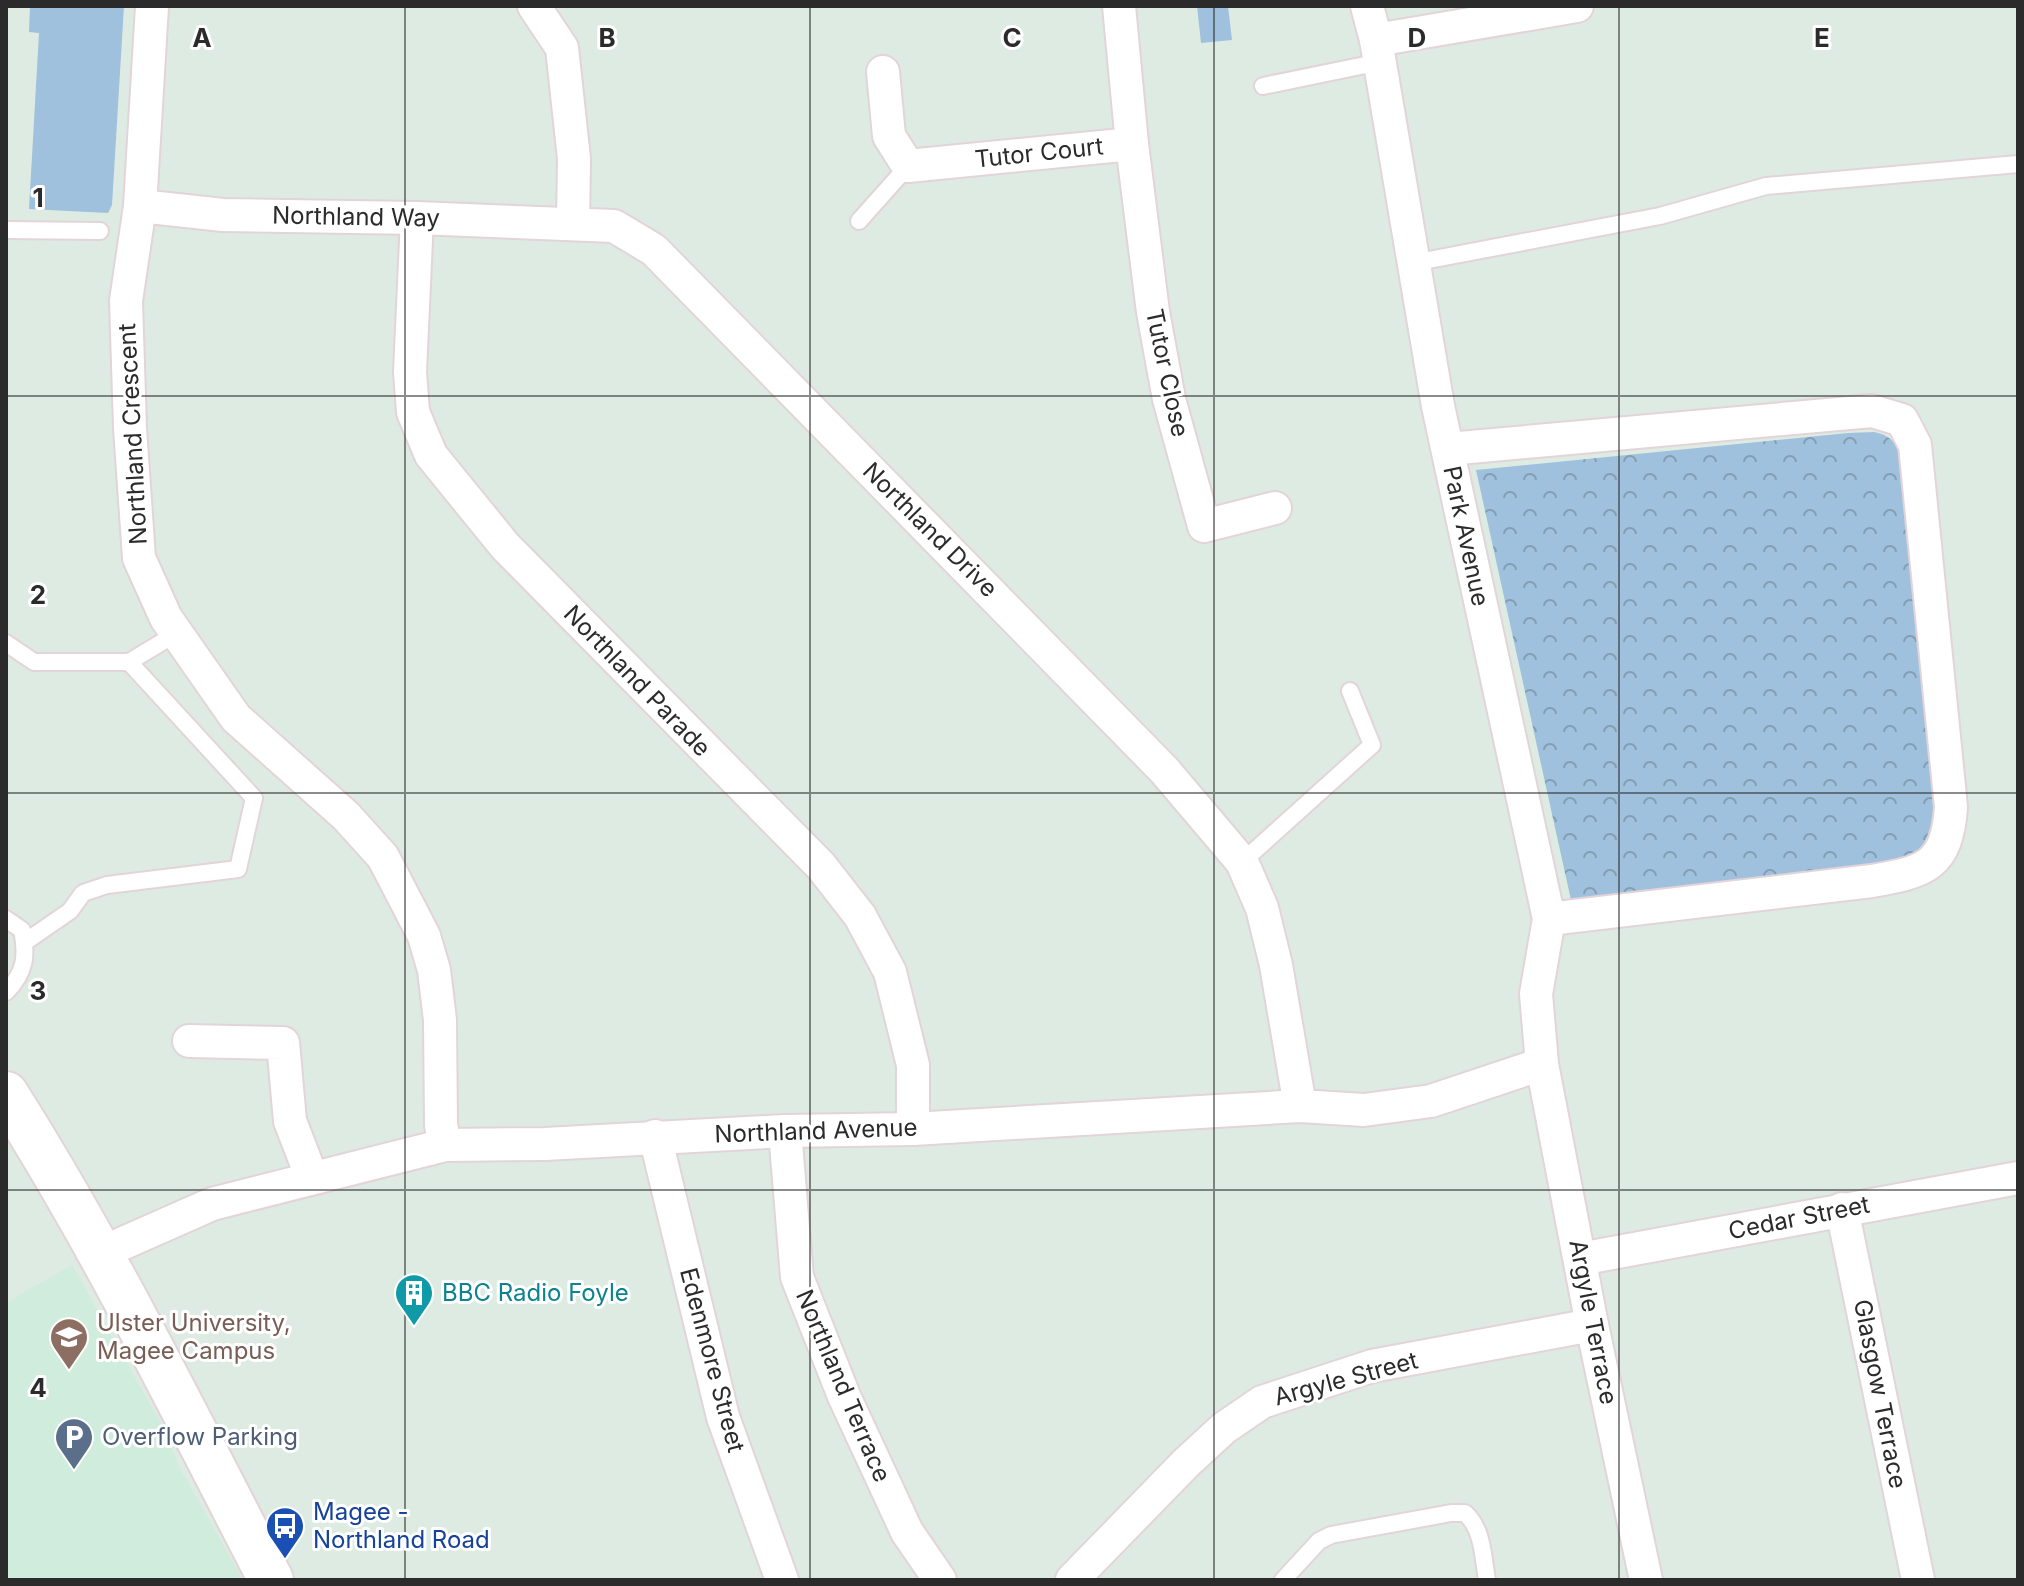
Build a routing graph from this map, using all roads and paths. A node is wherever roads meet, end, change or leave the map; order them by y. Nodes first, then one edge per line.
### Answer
1 (152, 6) edge
2 (534, 6) edge
3 (1119, 6) edge
4 (1367, 6) edge
5 (1577, 6) edge
6 (1378, 51) junction
7 (883, 72) dead end
8 (1263, 86) dead end
9 (1132, 144) junction
10 (2018, 164) edge
11 (908, 166) junction
12 (140, 206) junction
13 (417, 218) junction
14 (859, 221) dead end
15 (573, 223) junction
16 (6, 230) edge
17 (100, 231) dead end
18 (1413, 263) junction
19 (1448, 449) junction
20 (1275, 508) dead end
21 (177, 633) junction
22 (6, 643) edge
23 (129, 662) junction
24 (1350, 691) dead end
25 (1242, 862) junction
26 (6, 919) edge
27 (1549, 919) junction
28 (25, 942) junction
29 (6, 992) edge
30 (189, 1041) dead end
31 (1542, 1064) junction
32 (6, 1094) edge
33 (1300, 1106) junction
34 (913, 1129) junction
35 (785, 1131) junction
36 (655, 1136) junction
37 (445, 1145) junction
38 (312, 1178) junction
39 (2018, 1178) edge
40 (1842, 1209) junction
41 (101, 1253) junction
42 (1580, 1259) junction
43 (1592, 1325) junction
44 (271, 1580) edge
45 (782, 1580) edge
46 (940, 1580) edge
47 (1072, 1580) edge
48 (1283, 1580) edge
49 (1487, 1580) edge
50 (1646, 1580) edge
51 (1918, 1580) edge

1 - 12 street, Northland Crescent
2 - 15 street
3 - 9 street, Tutor Court
4 - 6 street, Park Avenue
5 - 6 street
6 - 8 lane
6 - 18 street, Park Avenue
7 - 11 street
9 - 11 street, Tutor Court
9 - 20 street, Tutor Close
10 - 18 lane
11 - 14 lane
12 - 13 street, Northland Way
12 - 21 street, Northland Crescent
13 - 15 street, Northland Way
13 - 34 street, Northland Parade
15 - 25 street, Northland Drive
16 - 17 lane
18 - 19 street, Park Avenue
19 - 27 street, Park Avenue
19 - 27 street
21 - 23 lane
21 - 37 street, Northland Crescent
22 - 23 lane
23 - 28 lane
24 - 25 lane
25 - 33 street, Northland Drive
26 - 28 lane
27 - 31 street, Park Avenue
28 - 29 lane
30 - 38 street
31 - 33 street, Northland Avenue
31 - 42 street, Argyle Terrace
32 - 41 main road
33 - 34 street, Northland Avenue
34 - 35 street, Northland Avenue
35 - 36 street, Northland Avenue
35 - 46 street, Northland Terrace
36 - 37 street, Northland Avenue
36 - 45 street, Edenmore Street
37 - 38 street, Northland Avenue
38 - 41 street, Northland Avenue
39 - 40 street, Cedar Street
40 - 42 street, Cedar Street
40 - 51 street, Glasgow Terrace
41 - 44 main road
42 - 43 street, Argyle Terrace
43 - 47 street, Argyle Street
43 - 50 street, Argyle Terrace
48 - 49 lane

